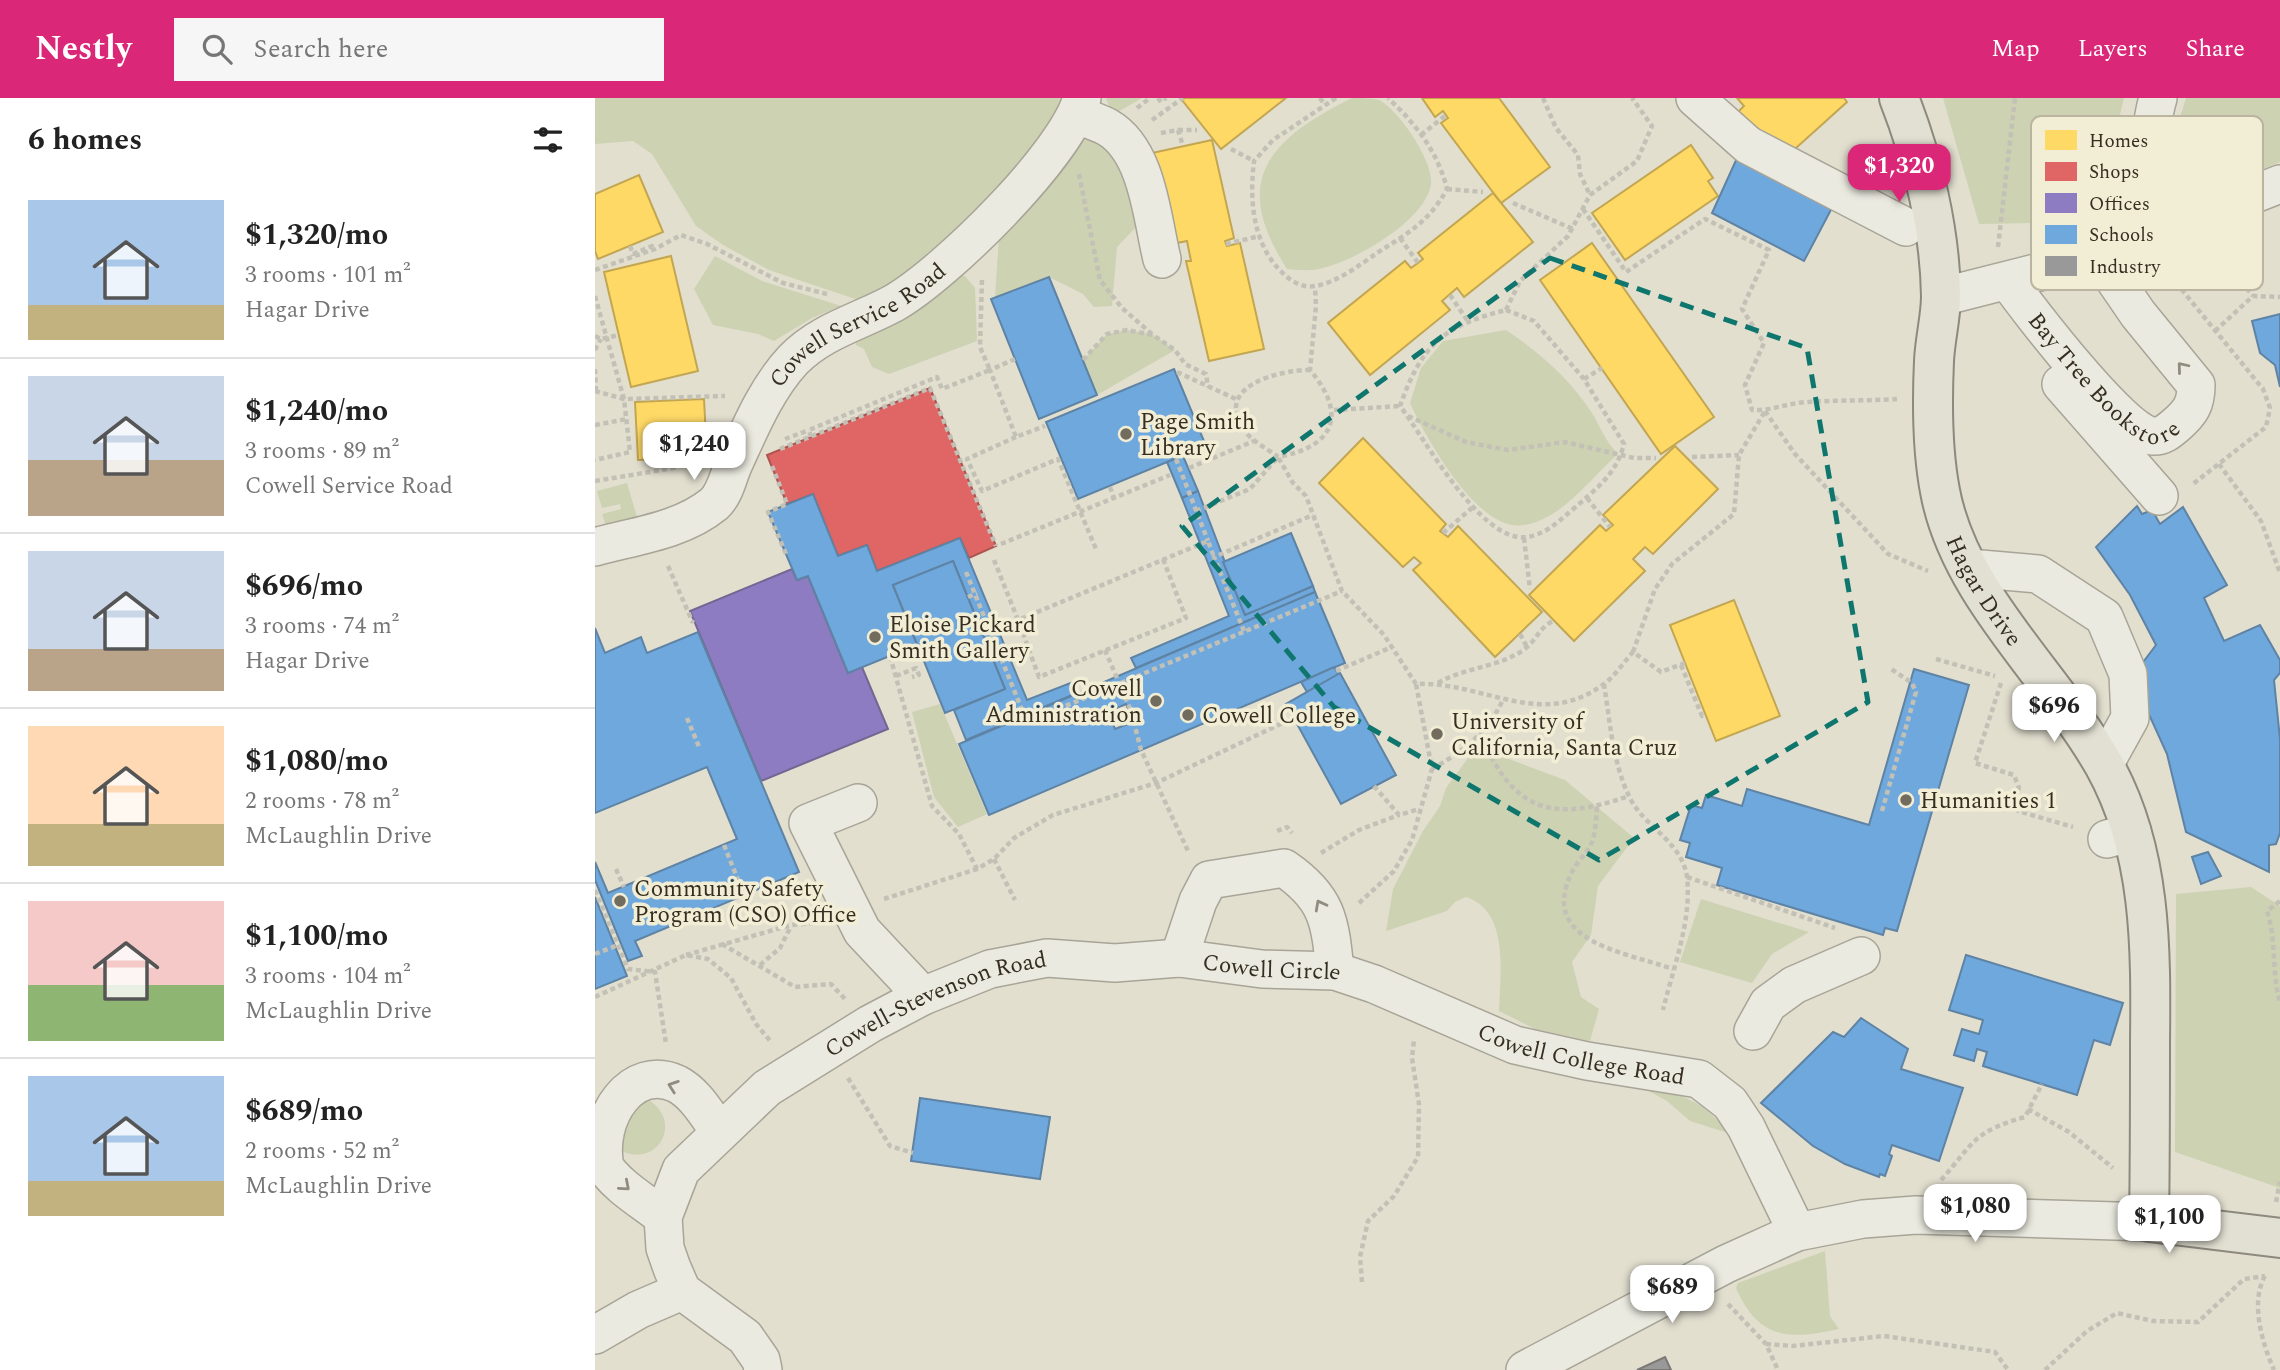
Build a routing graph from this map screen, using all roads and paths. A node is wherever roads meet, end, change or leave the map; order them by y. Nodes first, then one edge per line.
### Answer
1 (1158, 98) edge
2 (1166, 98) edge
3 (1183, 98) edge
4 (1320, 98) edge
5 (1336, 98) edge
6 (1388, 98) edge
7 (1543, 98) edge
8 (1632, 98) edge
9 (1695, 98) edge
10 (1899, 98) edge
11 (2015, 98) edge
12 (2158, 98) edge
13 (1325, 104) junction
14 (1446, 115) dead end
15 (2154, 116) edge
16 (1073, 118) edge
17 (1148, 123) dead end
18 (1178, 130) junction
19 (1197, 130) dead end
20 (1152, 135) dead end
21 (1421, 135) junction
22 (1183, 146) dead end
23 (1231, 149) dead end
24 (1254, 161) junction
25 (2280, 184) edge
26 (1447, 188) junction
27 (2263, 191) edge
28 (1483, 192) dead end
29 (1590, 195) junction
30 (1513, 203) dead end
31 (1583, 209) junction
32 (1906, 227) dead end
33 (1573, 229) junction
34 (978, 236) junction
35 (1259, 236) junction
36 (1400, 238) junction
37 (1226, 244) dead end
38 (630, 246) dead end
39 (655, 249) junction
40 (1162, 259) dead end
41 (1418, 263) dead end
42 (2031, 263) edge
43 (2003, 266) junction
44 (595, 270) edge
45 (1315, 286) junction
46 (2122, 290) edge
47 (2248, 290) edge
48 (1450, 295) dead end
49 (595, 296) edge
50 (2253, 296) junction
51 (1941, 297) junction
52 (2280, 297) edge
53 (1506, 310) junction
54 (866, 316) junction
55 (1467, 320) junction
56 (2215, 331) dead end
57 (619, 335) dead end
58 (1153, 335) junction
59 (601, 338) edge
60 (595, 350) edge
61 (1015, 359) dead end
62 (1083, 360) dead end
63 (1602, 368) dead end
64 (595, 369) edge
65 (990, 370) junction
66 (1310, 370) junction
67 (1177, 372) dead end
68 (2053, 376) dead end
69 (1584, 379) junction
70 (1208, 387) junction
71 (595, 391) edge
72 (725, 396) dead end
73 (1903, 398) dead end
74 (624, 399) junction
75 (1238, 400) junction
76 (1400, 406) junction
77 (1334, 411) junction
78 (1765, 411) junction
79 (1408, 416) junction
80 (627, 419) junction
81 (595, 425) edge
82 (1045, 426) dead end
83 (811, 437) junction
84 (1016, 437) junction
85 (1255, 440) junction
86 (778, 450) dead end
87 (767, 455) dead end
88 (1621, 455) junction
89 (1739, 456) junction
90 (1278, 457) junction
91 (1692, 457) dead end
92 (675, 458) dead end
93 (1656, 458) dead end
94 (1176, 459) dead end
95 (595, 460) edge
96 (2218, 464) dead end
97 (1189, 468) dead end
98 (1170, 475) dead end
99 (595, 481) edge
100 (1110, 487) dead end
101 (2159, 496) dead end
102 (1114, 498) junction
103 (1587, 498) junction
104 (1473, 507) junction
105 (1196, 511) junction
106 (1080, 512) junction
107 (1313, 515) junction
108 (1611, 527) dead end
109 (656, 532) junction
110 (1443, 533) dead end
111 (1524, 538) junction
112 (1208, 541) junction
113 (595, 547) edge
114 (1096, 549) dead end
115 (786, 554) dead end
116 (1214, 557) junction
117 (1163, 559) junction
118 (994, 560) dead end
119 (1969, 568) junction
120 (965, 572) dead end
121 (1931, 572) dead end
122 (2280, 573) edge
123 (1530, 589) dead end
124 (1342, 591) junction
125 (977, 593) junction
126 (968, 597) dead end
127 (1538, 618) dead end
128 (1018, 620) junction
129 (1553, 621) dead end
130 (693, 623) dead end
131 (1541, 627) junction
132 (991, 630) junction
133 (1244, 631) junction
134 (983, 633) dead end
135 (1520, 634) dead end
136 (1392, 647) junction
137 (1527, 648) junction
138 (1105, 650) junction
139 (1633, 652) junction
140 (890, 656) dead end
141 (1936, 659) dead end
142 (1891, 669) dead end
143 (1336, 671) dead end
144 (896, 676) junction
145 (912, 677) dead end
146 (1438, 683) junction
147 (1120, 684) junction
148 (1416, 684) junction
149 (1604, 684) junction
150 (1503, 700) junction
151 (1706, 714) dead end
152 (687, 718) dead end
153 (1293, 718) dead end
154 (1480, 734) junction
155 (700, 749) dead end
156 (2104, 765) junction
157 (1432, 769) junction
158 (1156, 783) junction
159 (1374, 786) dead end
160 (1629, 796) junction
161 (858, 803) dead end
162 (1597, 807) junction
163 (1419, 809) junction
164 (1882, 811) dead end
165 (1399, 815) junction
166 (1274, 832) dead end
167 (2119, 835) junction
168 (1295, 837) dead end
169 (724, 845) dead end
170 (1185, 846) dead end
171 (1321, 853) dead end
172 (994, 859) junction
173 (616, 869) dead end
174 (977, 869) junction
175 (1687, 877) junction
176 (624, 887) dead end
177 (595, 890) edge
178 (901, 894) dead end
179 (744, 895) dead end
180 (1015, 900) dead end
181 (2280, 901) edge
182 (1355, 906) dead end
183 (822, 923) dead end
184 (791, 925) junction
185 (1851, 943) joint
186 (722, 944) junction
187 (618, 945) junction
188 (595, 954) edge
189 (686, 955) junction
190 (1179, 958) junction
191 (760, 965) junction
192 (1673, 969) junction
193 (1335, 971) junction
194 (655, 972) junction
195 (923, 996) junction
196 (595, 997) edge
197 (2280, 1002) edge
198 (1419, 1004) junction
199 (1663, 1010) dead end
200 (870, 1024) junction
201 (1753, 1031) dead end
202 (666, 1043) dead end
203 (773, 1044) dead end
204 (836, 1079) dead end
205 (2042, 1084) dead end
206 (2028, 1109) junction
207 (720, 1132) junction
208 (913, 1153) dead end
209 (2120, 1174) dead end
210 (2280, 1182) edge
211 (1935, 1186) dead end
212 (663, 1217) junction
213 (2149, 1222) junction
214 (2278, 1223) edge
215 (1797, 1232) junction
216 (1362, 1282) dead end
217 (682, 1290) junction
218 (1722, 1298) dead end
219 (595, 1335) edge
220 (1766, 1344) junction
221 (763, 1370) edge
222 (1525, 1370) edge
223 (1776, 1370) edge
224 (2008, 1370) edge
225 (2045, 1370) edge
226 (2274, 1370) edge

1 - 2 path
3 - 17 path
4 - 13 path
5 - 13 path
6 - 21 path
7 - 29 path
8 - 29 path
9 - 32 street
10 - 51 main road, Hagar Drive
11 - 43 path
12 - 15 street
13 - 24 path
14 - 21 path
16 - 34 street, Cowell Service Road
16 - 40 street
16 - 58 path
18 - 19 path
18 - 20 path
18 - 22 path
21 - 26 path
23 - 24 path
24 - 35 path
25 - 27 street
26 - 28 path
26 - 36 path
29 - 31 path
30 - 33 path
31 - 33 path
31 - 78 path
33 - 53 path
34 - 54 street, Cowell Service Road
34 - 65 path
35 - 37 path
35 - 45 path
36 - 41 path
36 - 45 path
38 - 39 path
39 - 44 path
39 - 54 path
42 - 43 street
43 -> 46 street, Bay Tree Bookstore
43 - 51 street
45 - 66 path
47 - 50 path
48 - 55 path
49 - 59 path
50 - 52 path
50 - 56 path
51 - 119 main road, Hagar Drive
53 - 55 path
53 - 69 path
54 - 109 street, Cowell Service Road
55 - 76 path
57 - 59 path
58 - 62 path
58 - 70 path
59 - 60 path
59 - 74 path
61 - 65 path
63 - 69 path
64 - 71 path
65 - 83 path
65 - 84 path
66 - 75 path
66 - 77 path
67 - 70 path
68 - 101 street
69 - 88 path
70 - 75 path
71 - 74 path
72 - 74 path
73 - 78 path
74 - 80 path
75 - 85 path
76 - 77 path
76 - 79 path
77 - 90 path
78 - 89 path
78 - 121 path
79 - 88 path
79 - 104 path
80 - 81 path
80 - 95 path
82 - 84 path
83 - 86 path
83 - 106 path
84 - 106 path
85 - 90 path
85 - 97 path
87 - 115 path
88 - 93 path
88 - 103 path
89 - 91 path
89 - 139 path
90 - 105 path
90 - 107 path
92 - 99 path
94 - 105 path
96 - 122 path
98 - 102 path
100 - 102 path
102 - 106 path
103 - 108 path
103 - 111 path
104 - 110 path
104 - 111 path
105 - 112 path
106 - 114 path
107 - 116 path
107 - 124 path
109 - 113 street, Cowell Service Road
109 - 130 path
111 - 123 path
112 - 116 path
112 - 117 path
116 - 133 path
117 - 128 path
117 - 138 path
118 - 128 path
119 - 156 main road, Hagar Drive
119 - 156 street
120 - 125 path
124 - 133 path
124 - 136 path
125 - 126 path
125 - 132 path
127 - 131 path
128 - 132 path
128 - 138 path
129 - 131 path
131 - 137 path
132 - 134 path
132 - 147 path
133 - 147 path
135 - 137 path
136 - 143 path
136 - 148 path
137 - 146 path
138 - 147 path
139 - 149 path
139 - 151 path
140 - 144 path
141 - 167 path
142 - 164 path
144 - 145 path
144 - 174 path
146 - 148 path
146 - 150 path
147 - 158 path
148 - 157 path
149 - 150 path
149 - 160 path
150 - 154 path
152 - 155 path
153 - 158 path
154 - 157 path
154 - 162 path
156 - 167 main road, Hagar Drive
157 - 163 path
158 - 170 path
158 - 172 path
159 - 165 path
160 - 162 path
160 - 175 path
161 - 195 street
162 - 192 path
163 - 165 path
163 - 182 path
165 - 171 path
166 - 168 path
167 - 213 main road, Hagar Drive
169 - 179 path
172 - 174 path
172 - 180 path
173 - 176 path
174 - 178 path
175 - 185 path
175 - 192 path
177 - 187 path
181 - 197 path
183 - 184 path
184 - 186 path
184 - 191 path
185 - 201 street
186 - 189 path
186 - 191 path
187 - 188 path
187 - 194 path
189 - 194 path
189 - 203 path
190 - 193 street, Cowell Circle
193 -> 190 street, Cowell Circle
190 - 195 street, Cowell-Stevenson Road
191 - 200 path
192 - 199 path
193 - 198 street, Cowell College Road
194 - 196 path
194 - 202 path
195 - 200 street, Cowell-Stevenson Road
198 - 215 street, Cowell College Road
198 - 216 path
200 - 207 street, Cowell-Stevenson Road
204 - 208 path
205 - 206 path
206 - 209 path
206 - 211 path
207 - 212 street, Cowell-Stevenson Road
207 -> 212 street
210 - 214 path
212 - 217 street
213 - 214 main road
213 - 215 street
215 - 222 street
217 - 219 street
217 - 221 street
218 - 220 path
220 - 223 path
220 - 224 path
225 - 226 path

